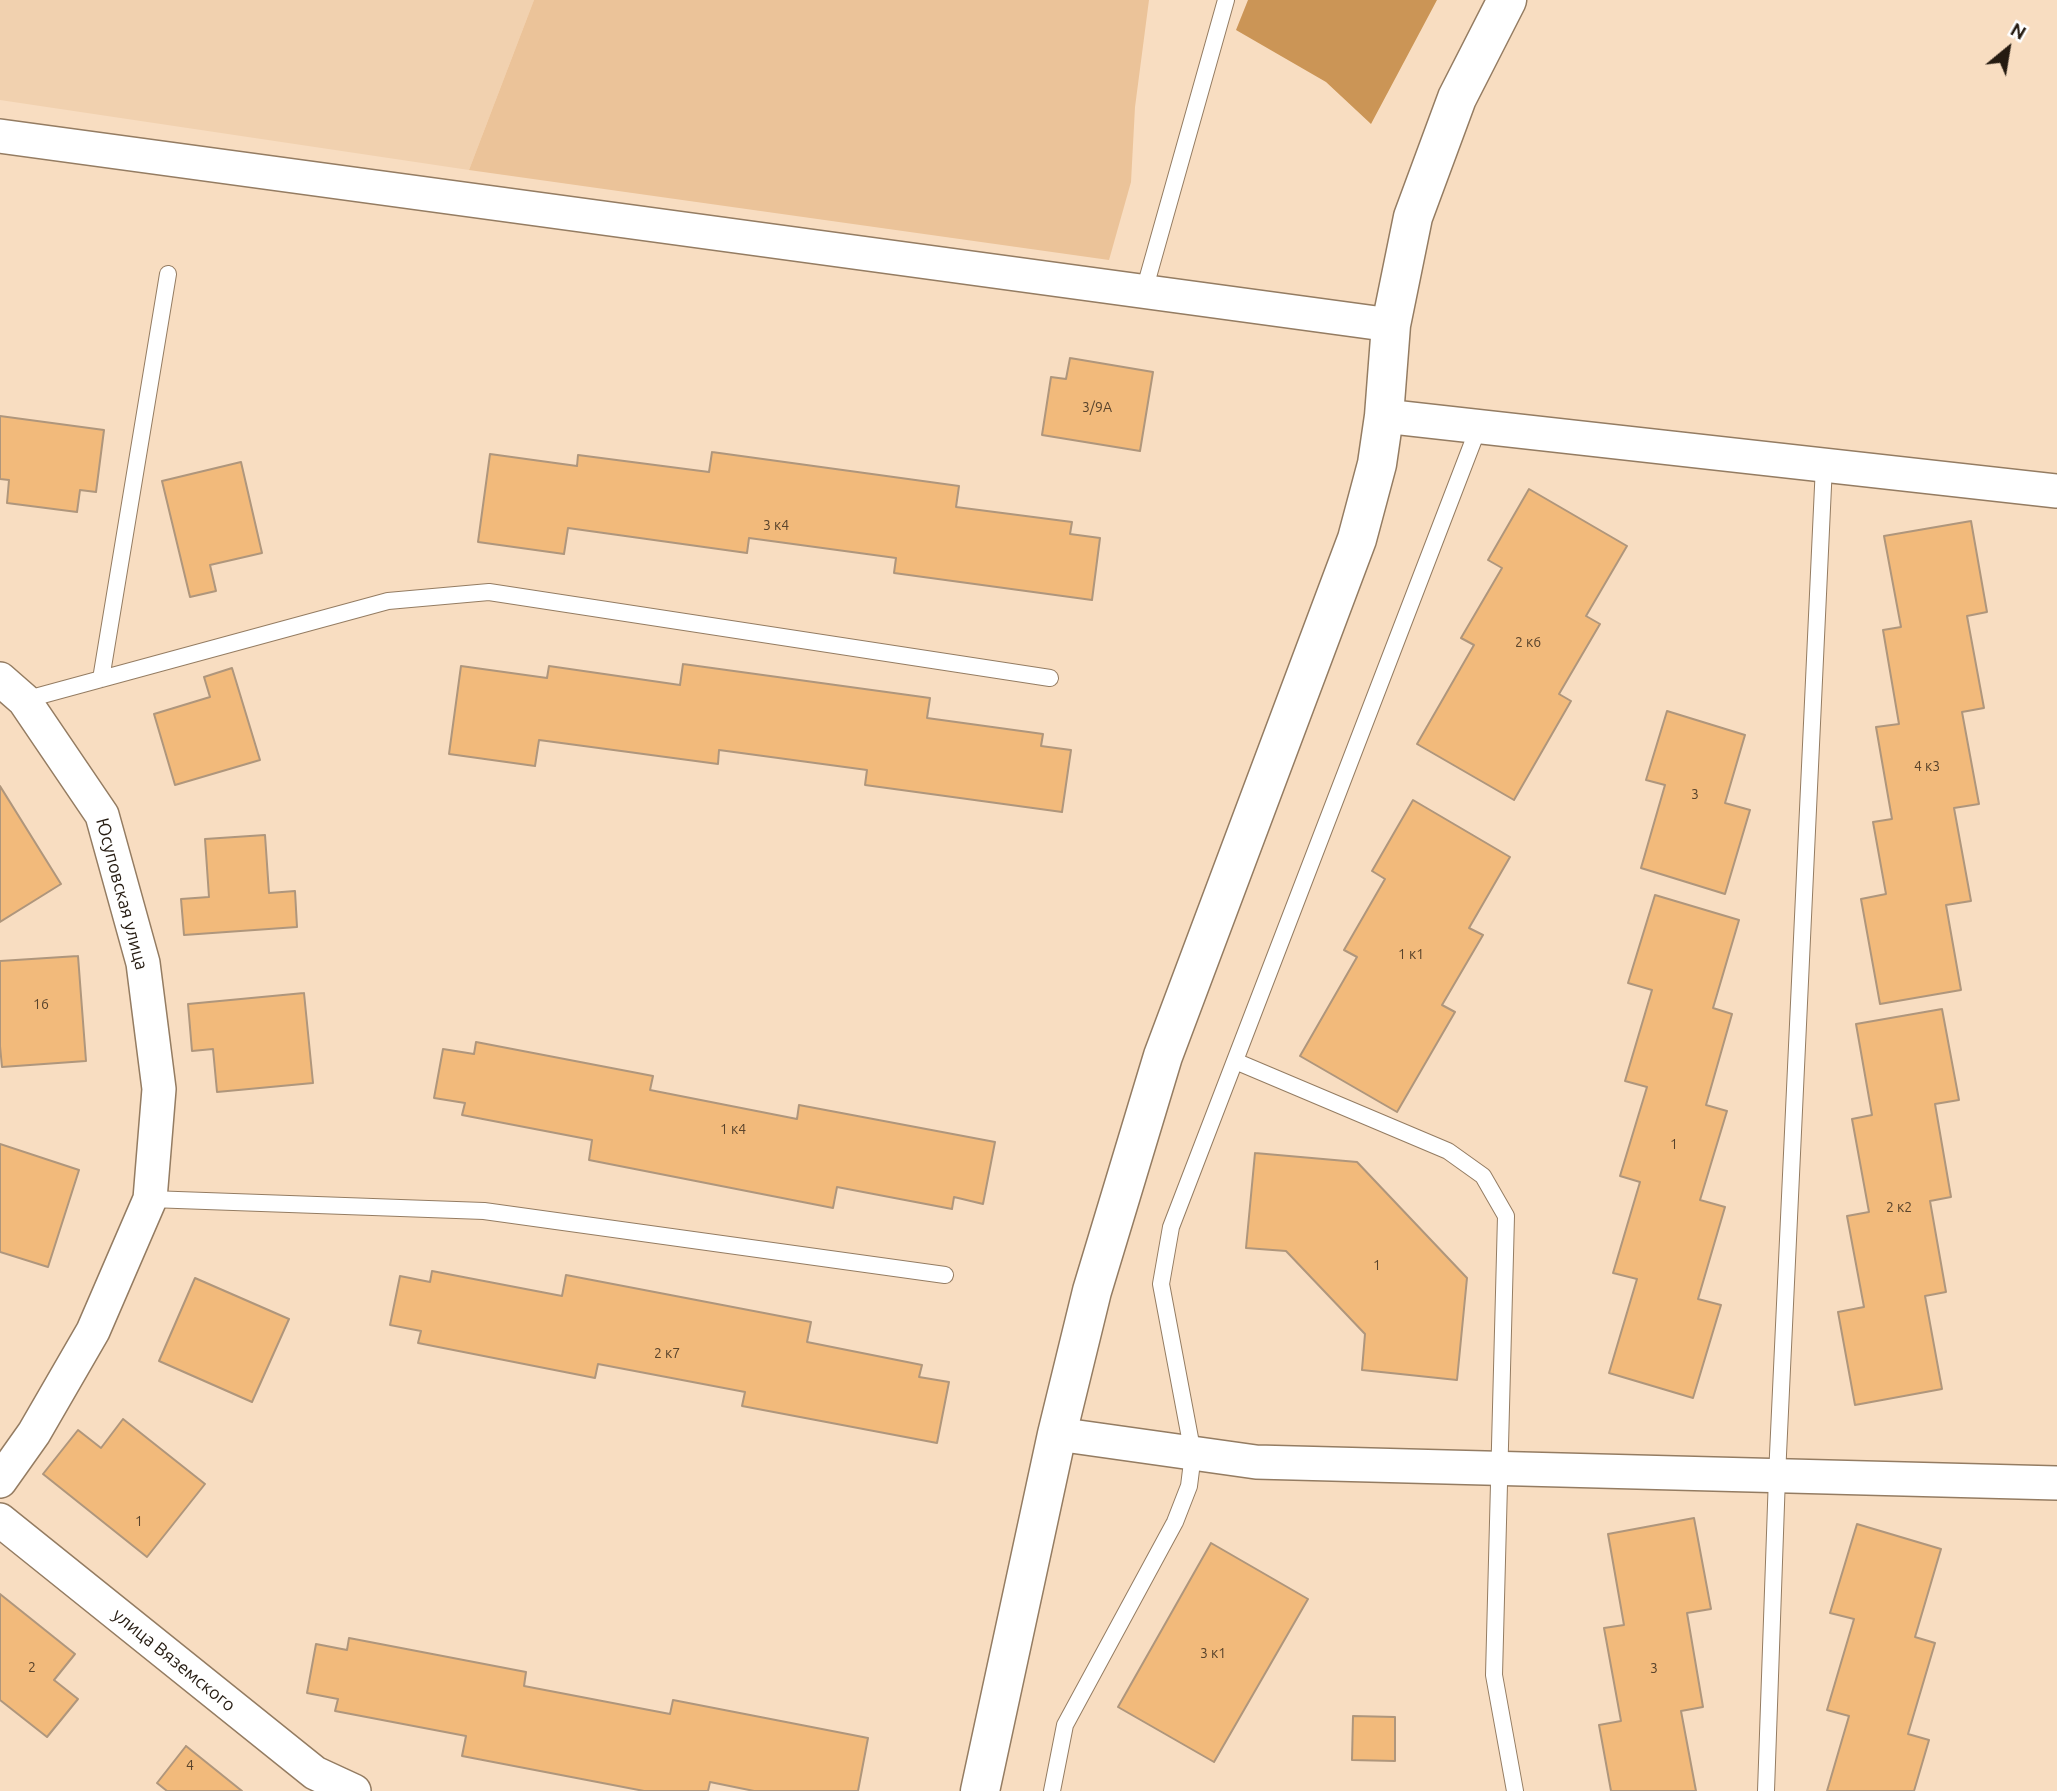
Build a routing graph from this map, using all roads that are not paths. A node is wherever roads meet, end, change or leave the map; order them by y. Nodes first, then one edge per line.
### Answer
1 (1226, 0) edge
2 (1507, 0) edge
3 (0, 136) edge
4 (168, 275) dead end
5 (1144, 291) junction
6 (1391, 325) junction
7 (1384, 416) junction
8 (1479, 426) junction
9 (1824, 465) junction
10 (2057, 491) edge
11 (1050, 678) dead end
12 (101, 679) junction
13 (12, 689) edge
14 (1235, 1061) junction
15 (150, 1199) junction
16 (945, 1275) dead end
17 (1057, 1434) junction
18 (1193, 1454) junction
19 (1499, 1468) junction
20 (1777, 1476) junction
21 (0, 1481) edge
22 (2057, 1483) edge
23 (0, 1520) edge
24 (354, 1791) edge
25 (981, 1791) edge
26 (1052, 1791) edge
27 (1515, 1791) edge
28 (1766, 1791) edge

1 - 5 lane
2 - 6 street
3 - 5 street
4 - 12 lane
5 - 6 street
6 - 7 street
7 - 8 street
7 - 17 street
8 - 9 street
8 - 14 lane
9 - 10 street
9 - 20 lane
11 - 12 lane
12 - 13 lane
13 - 15 street, Юсуповская улица
14 - 18 lane
14 - 19 lane
15 - 16 lane
15 - 21 street, Юсуповская улица
17 - 18 street
17 - 25 street
18 - 19 street
18 - 26 lane
19 - 20 street
19 - 27 lane
20 - 22 street
20 - 28 lane
23 - 24 street, улица Вяземского

